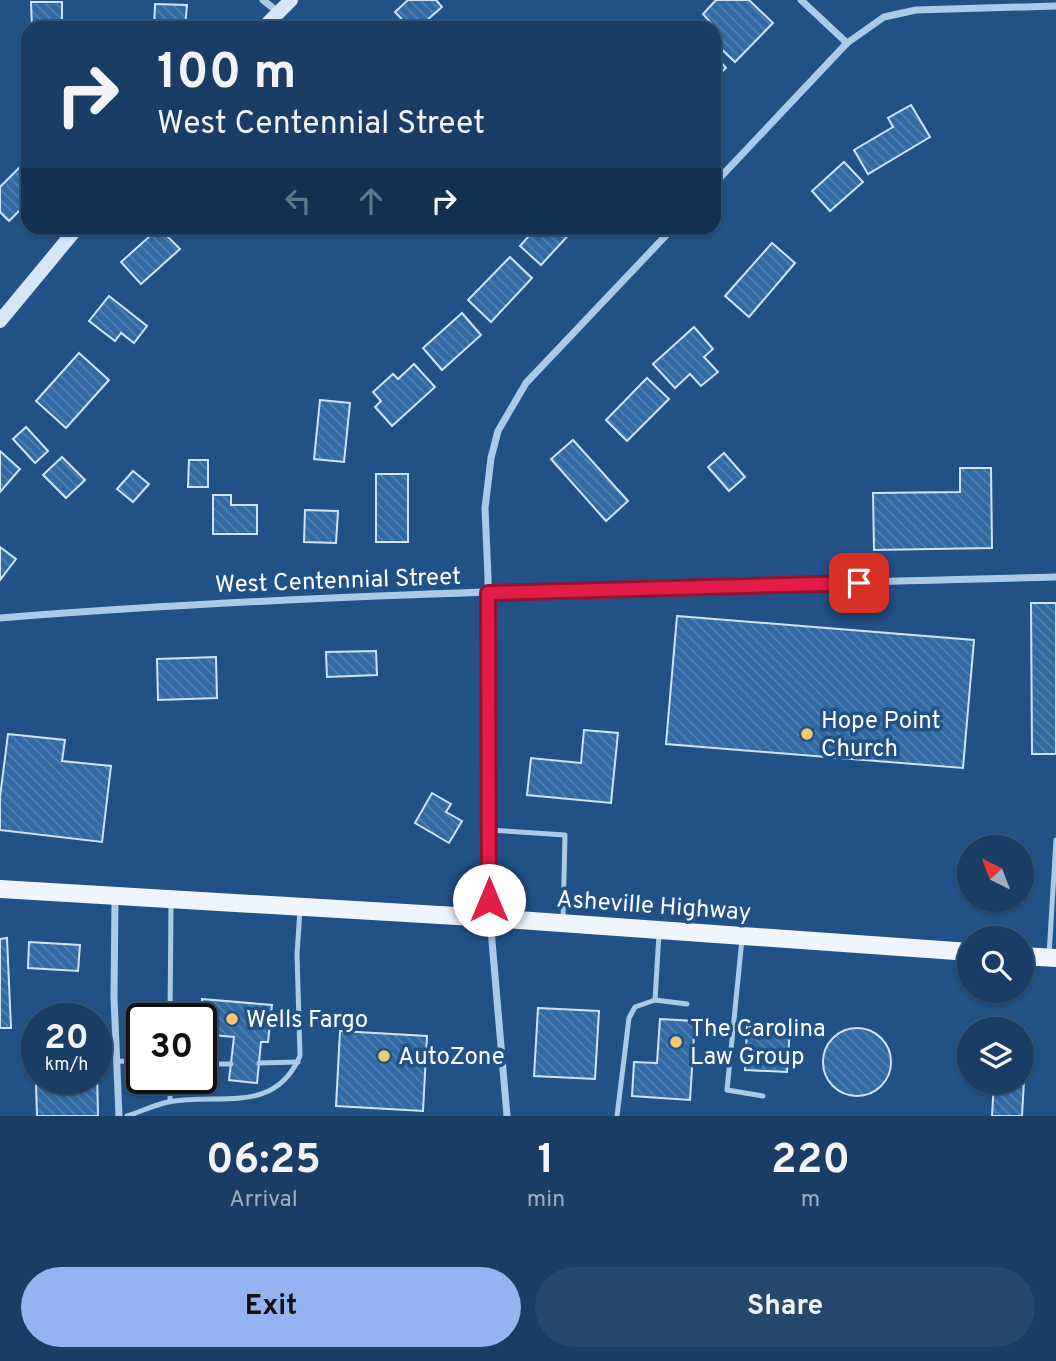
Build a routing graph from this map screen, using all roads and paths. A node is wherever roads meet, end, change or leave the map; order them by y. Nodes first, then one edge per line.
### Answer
1 (263, 0) edge
2 (290, 0) edge
3 (801, 0) edge
4 (1056, 6) edge
5 (278, 13) junction
6 (270, 21) edge
7 (847, 43) junction
8 (721, 177) edge
9 (71, 235) edge
10 (666, 235) edge
11 (0, 321) edge
12 (1056, 577) edge
13 (488, 593) junction
14 (0, 618) edge
15 (490, 830) junction
16 (1056, 840) edge
17 (0, 889) edge
18 (115, 895) junction
19 (171, 899) junction
20 (301, 907) junction
21 (489, 918) junction
22 (563, 924) junction
23 (659, 930) junction
24 (742, 936) junction
25 (957, 951) edge
26 (1034, 957) edge
27 (1052, 958) edge
28 (655, 1000) junction
29 (170, 1003) edge
30 (687, 1004) dead end
31 (117, 1061) junction
32 (126, 1061) edge
33 (298, 1062) junction
34 (259, 1063) dead end
35 (217, 1064) edge
36 (231, 1064) dead end
37 (170, 1094) edge
38 (763, 1096) dead end
39 (170, 1102) junction
40 (119, 1116) edge
41 (127, 1116) edge
42 (507, 1116) edge
43 (617, 1116) edge

1 - 5 street
2 - 5 main road
3 - 7 street
4 - 7 street
5 - 6 main road
7 - 8 street
9 - 11 main road
10 - 13 street
12 - 13 street, West Centennial Street
13 - 14 street, West Centennial Street
13 - 15 street
15 - 21 street
15 - 22 lane
16 - 27 lane
17 - 18 main road, Asheville Highway
18 - 19 main road, Asheville Highway
18 - 31 street
19 - 20 main road, Asheville Highway
19 - 29 lane
20 - 21 main road, Asheville Highway
20 - 33 lane
21 - 22 main road, Asheville Highway
21 - 42 street
22 - 23 main road, Asheville Highway
23 - 24 main road, Asheville Highway
23 - 28 lane
24 - 25 main road, Asheville Highway
24 - 38 lane
26 - 27 main road
28 - 30 lane
28 - 43 lane
31 - 32 lane
31 - 40 street
33 - 34 lane
33 - 39 lane
35 - 36 lane
37 - 39 lane
39 - 41 lane

